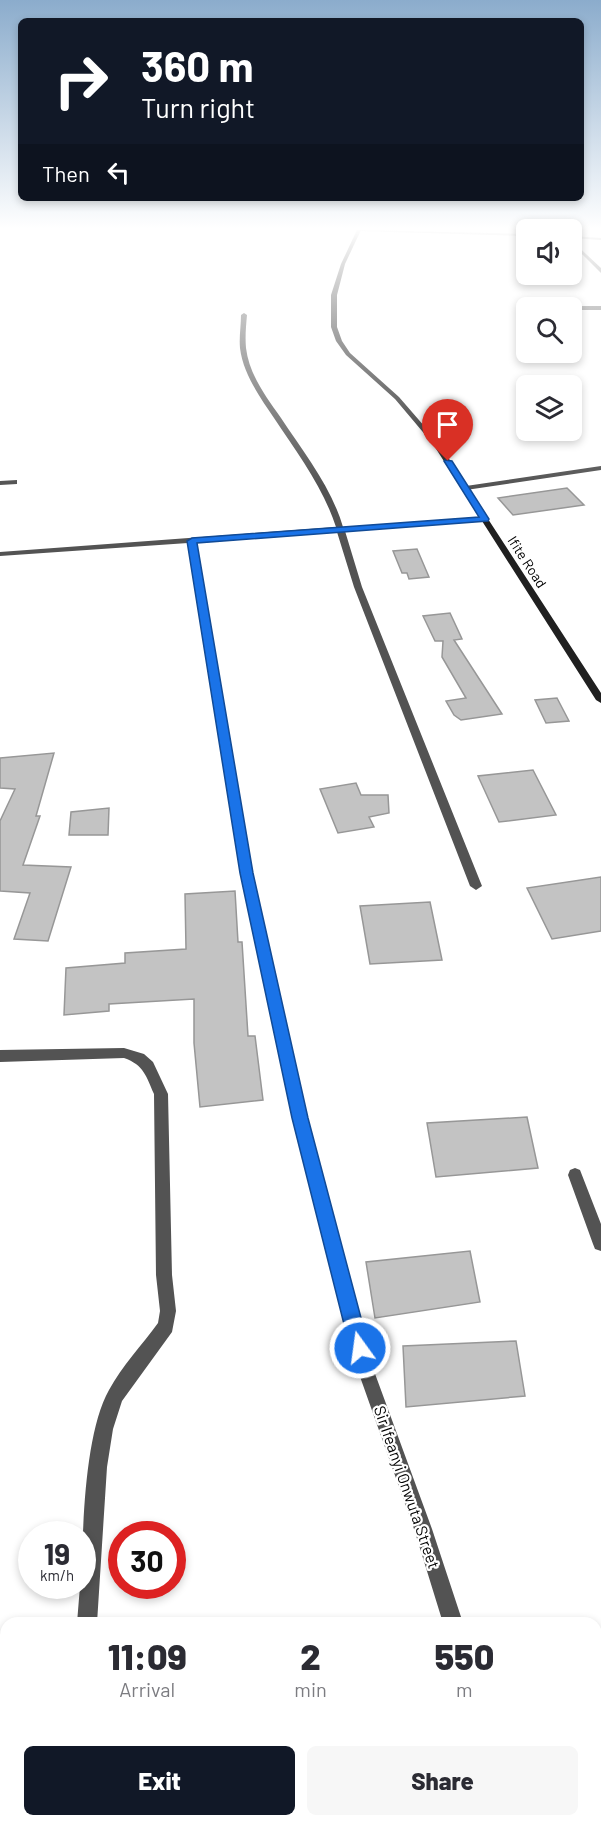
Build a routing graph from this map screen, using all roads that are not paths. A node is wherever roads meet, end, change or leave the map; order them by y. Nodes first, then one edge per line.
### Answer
1 (244, 315) dead end
2 (334, 315) edge
3 (601, 468) edge
4 (14, 482) dead end
5 (0, 483) edge
6 (465, 488) junction
7 (485, 519) junction
8 (339, 530) junction
9 (192, 541) junction
10 (0, 554) edge
11 (601, 700) edge
12 (476, 886) dead end
13 (0, 1056) edge
14 (575, 1175) dead end
15 (601, 1244) edge
16 (88, 1617) edge
17 (451, 1617) edge

1 - 8 street
2 - 6 street, Ifite Road
3 - 6 street
4 - 5 street
6 - 7 street, Ifite Road
7 - 8 street
7 - 11 street, Ifite Road
8 - 9 street
8 - 12 street
9 - 10 street
9 - 17 street, Sir Ifeanyi Onwuta Street
13 - 16 street
14 - 15 street

